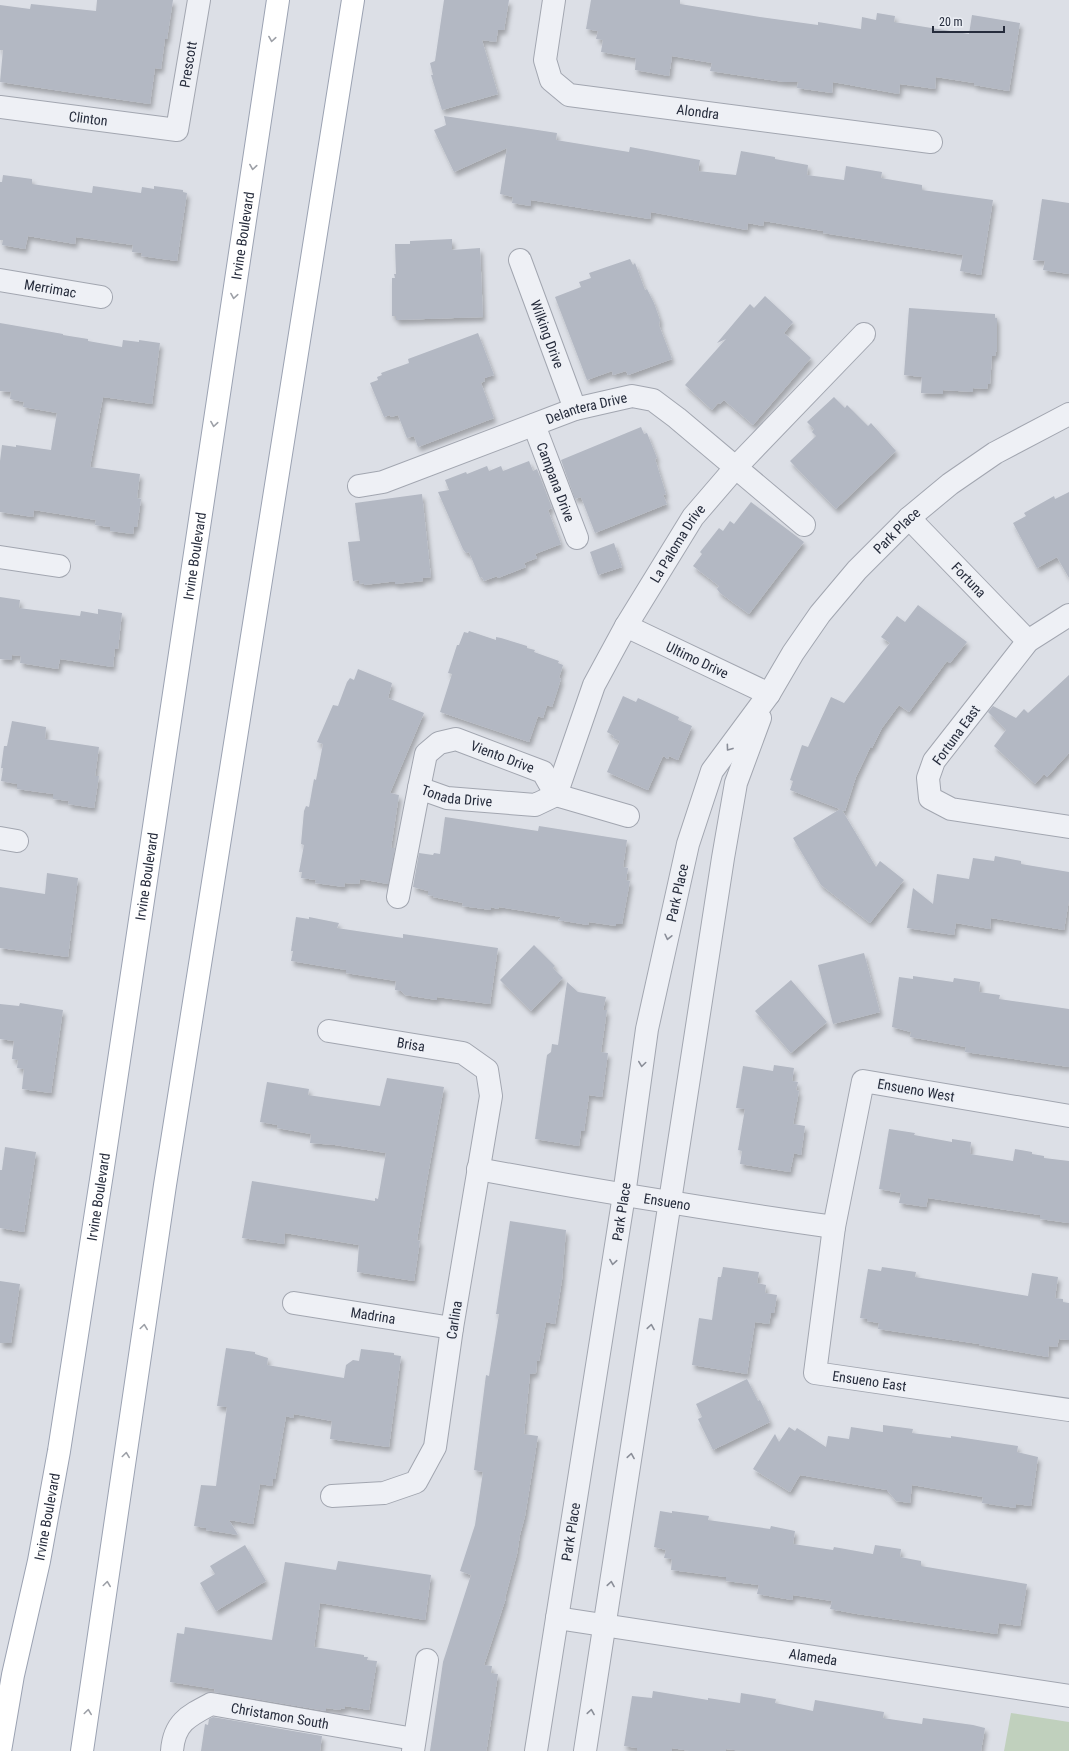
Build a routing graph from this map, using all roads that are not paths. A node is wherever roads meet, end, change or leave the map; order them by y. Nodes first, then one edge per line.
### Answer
1 (199, 0) edge
2 (278, 0) edge
3 (353, 0) edge
4 (554, 0) edge
5 (0, 107) edge
6 (177, 130) joint
7 (931, 142) dead end
8 (520, 260) dead end
9 (0, 280) edge
10 (101, 297) dead end
11 (864, 334) dead end
12 (575, 409) junction
13 (1069, 414) edge
14 (534, 425) junction
15 (736, 467) junction
16 (359, 486) dead end
17 (908, 518) junction
18 (804, 525) dead end
19 (577, 538) dead end
20 (0, 557) edge
21 (59, 566) dead end
22 (1069, 615) edge
23 (626, 626) junction
24 (1028, 641) junction
25 (769, 694) junction
26 (418, 788) junction
27 (556, 794) junction
28 (628, 816) dead end
29 (1069, 827) edge
30 (398, 897) dead end
31 (329, 1031) dead end
32 (487, 1070) joint
33 (1069, 1116) edge
34 (478, 1169) junction
35 (624, 1195) junction
36 (670, 1203) junction
37 (834, 1227) junction
38 (294, 1303) dead end
39 (452, 1328) junction
40 (1069, 1410) edge
41 (332, 1496) dead end
42 (557, 1618) junction
43 (605, 1625) junction
44 (427, 1660) dead end
45 (1069, 1696) edge
46 (413, 1745) edge
47 (0, 1751) edge
48 (82, 1751) edge
49 (172, 1751) edge
50 (536, 1751) edge
51 (585, 1751) edge

1 - 6 street, Prescott
2 -> 47 main road, Irvine Boulevard
48 -> 3 main road
4 - 7 street, Alondra
5 - 6 street, Clinton
8 - 12 street, Wilking Drive
9 - 10 street, Merrimac
11 - 15 street, La Paloma Drive
12 - 14 street, Delantera Drive
12 - 15 street, Delantera Drive
13 - 17 street, Park Place
14 - 16 street, Delantera Drive
14 - 19 street, Campana Drive
15 - 18 street, Delantera Drive
15 - 23 street, La Paloma Drive
17 - 24 street, Fortuna
17 - 25 street, Park Place
20 - 21 street
22 - 24 street
23 - 25 street, Ultimo Drive
23 - 27 street, La Paloma Drive
24 - 29 street, Fortuna East
25 -> 35 street, Park Place
25 - 36 street, Park Place
26 - 27 street, Tonada Drive
26 - 27 street, Viento Drive
26 - 30 street, Tonada Drive
27 - 28 street
31 - 32 street, Brisa
32 - 34 street, Carlina
33 - 37 street, Ensueno West
34 - 35 street, Ensueno
34 - 39 street, Carlina
35 - 36 street, Ensueno
35 -> 42 street, Park Place
36 - 37 street, Ensueno
43 -> 36 street, Park Place
37 - 40 street, Ensueno East
38 - 39 street, Madrina
39 - 41 street, Carlina
42 - 43 street, Alameda
42 - 50 street, Park Place
43 - 45 street, Alameda
51 -> 43 street, Park Place
44 - 46 street, Christamon South
46 - 49 street, Christamon South

